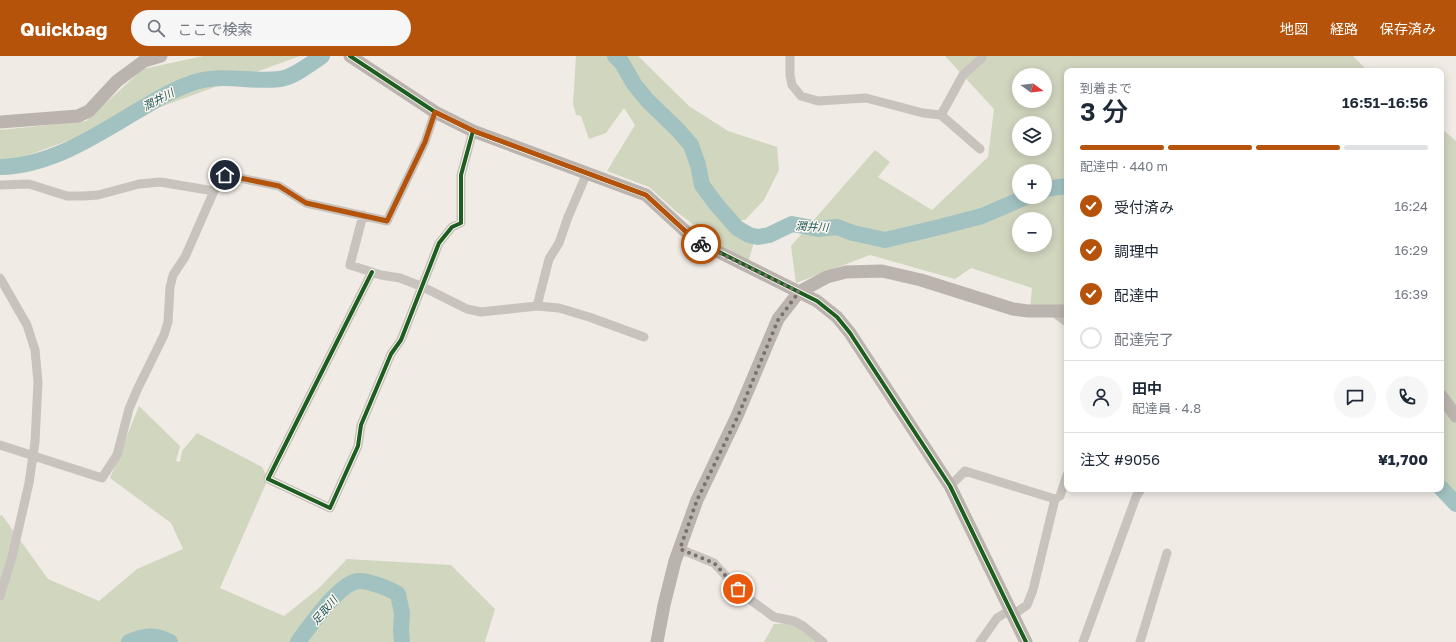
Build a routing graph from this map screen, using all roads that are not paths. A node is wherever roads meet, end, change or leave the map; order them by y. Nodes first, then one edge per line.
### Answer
1 (161, 56) edge
2 (790, 56) edge
3 (982, 56) edge
4 (353, 58) edge
5 (435, 112) junction
6 (942, 115) junction
7 (0, 122) edge
8 (474, 131) junction
9 (980, 149) dead end
10 (587, 173) junction
11 (0, 185) edge
12 (214, 191) junction
13 (363, 215) junction
14 (372, 272) junction
15 (0, 278) edge
16 (423, 287) junction
17 (799, 292) junction
18 (537, 306) junction
19 (1052, 311) junction
20 (1064, 311) edge
21 (1064, 320) edge
22 (644, 337) dead end
23 (1444, 400) edge
24 (1456, 416) edge
25 (0, 445) edge
26 (32, 456) junction
27 (1064, 484) edge
28 (950, 486) junction
29 (1139, 492) edge
30 (1055, 499) junction
31 (680, 549) junction
32 (1167, 553) dead end
33 (0, 596) edge
34 (1012, 612) junction
35 (658, 642) edge
36 (823, 642) edge
37 (980, 642) edge
38 (1026, 642) edge
39 (1083, 642) edge
40 (1140, 642) edge

1 - 7 street
2 - 6 street
3 - 6 street
4 - 5 street
5 - 8 street
5 - 13 street
6 - 9 street
8 - 10 street
8 - 16 street
10 - 17 street
10 - 18 street
11 - 12 street
12 - 13 street
12 - 26 street
13 - 14 street
14 - 16 street
14 - 16 street
15 - 26 street
16 - 18 street
17 - 19 street
17 - 28 street
17 - 31 street
18 - 22 street
19 - 20 street
19 - 21 street
23 - 24 street
25 - 26 street
26 - 33 street
27 - 30 street
28 - 30 street
28 - 34 street
29 - 39 street
30 - 34 street
31 - 35 street
31 - 36 street
32 - 40 street
34 - 37 street
34 - 38 street

